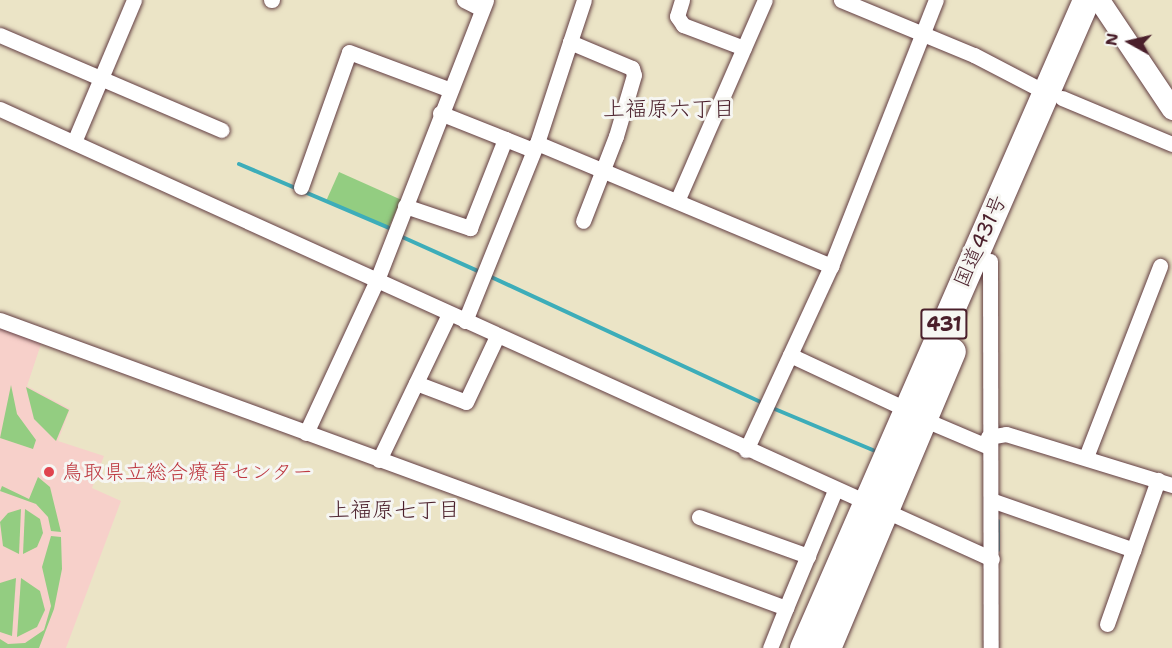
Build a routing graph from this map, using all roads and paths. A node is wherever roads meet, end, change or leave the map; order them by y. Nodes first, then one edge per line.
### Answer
1 (135, 0) edge
2 (464, 0) edge
3 (584, 0) edge
4 (682, 0) edge
5 (765, 0) edge
6 (936, 0) edge
7 (848, 1) edge
8 (1098, 1) edge
9 (484, 4) edge
10 (921, 33) junction
11 (0, 35) edge
12 (570, 42) junction
13 (744, 48) junction
14 (101, 78) junction
15 (448, 89) junction
16 (1055, 95) junction
17 (0, 109) edge
18 (1172, 109) edge
19 (440, 113) junction
20 (222, 129) dead end
21 (505, 139) junction
22 (74, 142) junction
23 (1172, 144) edge
24 (535, 146) junction
25 (604, 169) junction
26 (301, 187) dead end
27 (677, 201) junction
28 (405, 206) junction
29 (583, 221) dead end
30 (990, 261) junction
31 (831, 266) junction
32 (1160, 266) dead end
33 (377, 280) junction
34 (448, 314) junction
35 (0, 320) edge
36 (465, 321) junction
37 (497, 336) junction
38 (790, 355) junction
39 (416, 383) junction
40 (914, 414) junction
41 (306, 433) junction
42 (988, 442) junction
43 (746, 450) junction
44 (1086, 457) junction
45 (379, 460) junction
46 (1165, 482) edge
47 (835, 490) junction
48 (991, 500) junction
49 (873, 507) junction
50 (699, 517) dead end
51 (1134, 550) junction
52 (808, 556) junction
53 (992, 560) junction
54 (786, 608) junction
55 (1107, 624) dead end
56 (770, 648) edge
57 (803, 648) edge
58 (827, 648) edge
59 (991, 648) edge

1 - 14 street
2 - 9 street
3 - 12 street
4 - 13 street
5 - 13 street
6 - 10 street
7 - 10 street
8 - 16 highway, 国道431号 / 431
8 - 18 main road
9 - 15 street
10 - 16 street
10 - 31 street
11 - 14 street
12 - 24 street
12 - 25 street
13 - 27 street
14 - 20 street
14 - 22 street
15 - 19 street
15 - 26 street
16 - 23 street
16 - 30 highway, 国道431号 / 431
16 - 40 highway, 国道431号 / 431
17 - 22 street
19 - 21 street
19 - 28 street
21 - 24 street
21 - 28 street
22 - 33 street
24 - 25 street
24 - 36 street
25 - 27 street
25 - 29 street
27 - 31 street
28 - 33 street
30 - 40 highway, 国道431号 / 431
30 - 42 street
31 - 38 street
32 - 44 street
33 - 34 street
33 - 41 street
34 - 36 street
34 - 39 street
35 - 41 street
36 - 37 street
37 - 39 street
37 - 43 street
38 - 40 street
38 - 43 street
39 - 45 street
40 - 42 street
40 - 49 highway, 国道431号 / 431
41 - 45 street
42 - 44 street
42 - 48 street
43 - 47 street
44 - 46 street
45 - 54 street
46 - 51 street
47 - 49 street
47 - 52 street
48 - 51 street
48 - 53 street
49 - 53 street
49 - 57 highway, 国道431号 / 431
49 - 58 highway, 国道431号 / 431
50 - 52 street
51 - 55 street
52 - 54 street
53 - 59 street
54 - 56 street

